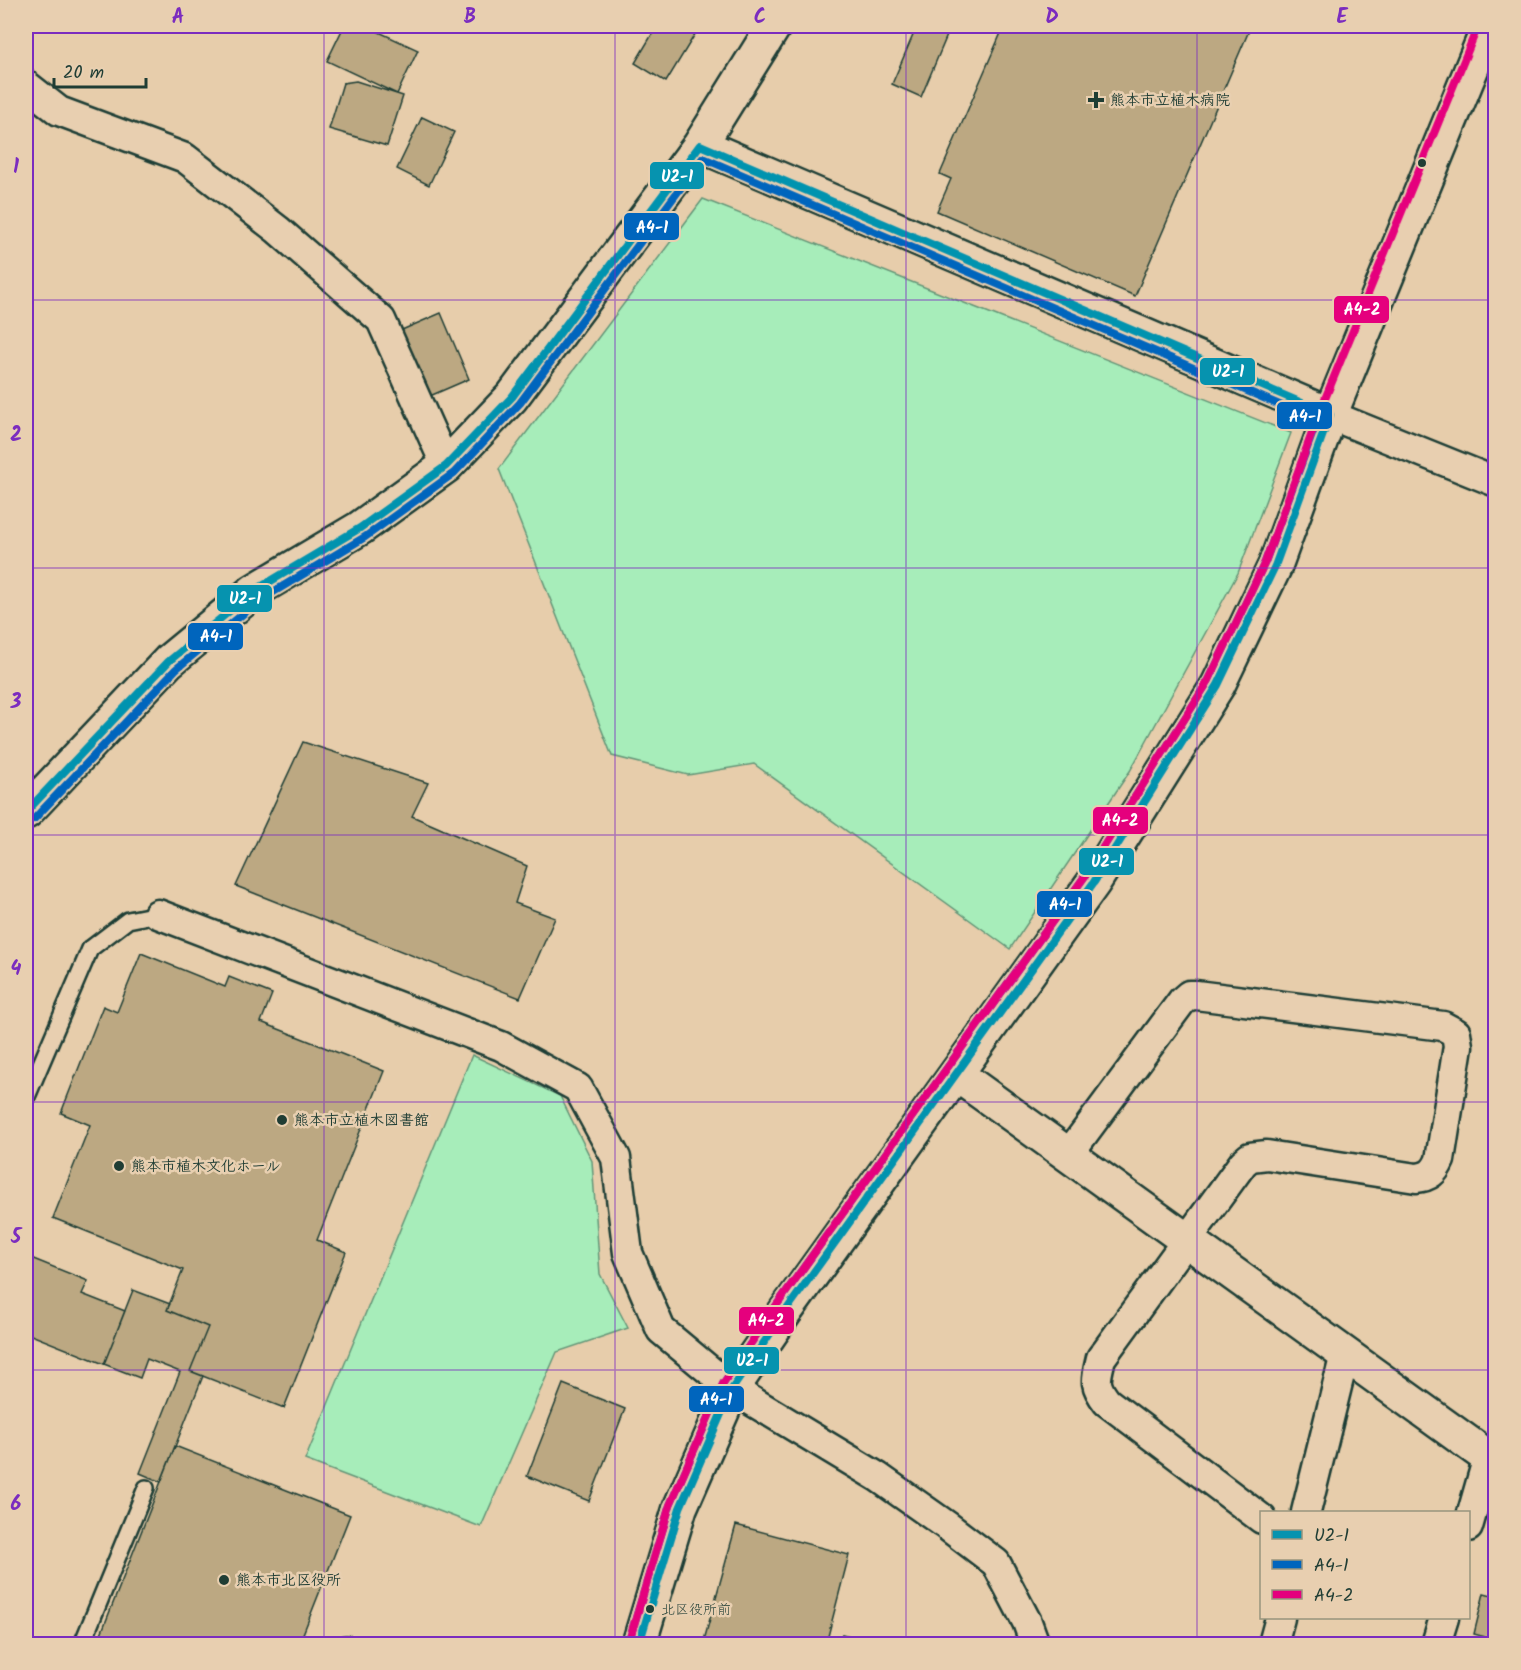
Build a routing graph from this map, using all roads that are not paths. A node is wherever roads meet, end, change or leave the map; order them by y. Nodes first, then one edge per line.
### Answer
1 (774, 26) edge
2 (1488, 26) edge
3 (26, 86) edge
4 (700, 145) junction
5 (1330, 415) junction
6 (446, 465) junction
7 (1496, 482) edge
8 (26, 812) edge
9 (158, 914) joint
10 (956, 1074) junction
11 (26, 1100) edge
12 (1068, 1155) junction
13 (1188, 1240) junction
14 (1345, 1354) junction
15 (732, 1389) junction
16 (1492, 1460) edge
17 (146, 1488) dead end
18 (1306, 1511) edge
19 (1260, 1517) edge
20 (1470, 1521) edge
21 (1279, 1619) edge
22 (1443, 1619) edge
23 (82, 1644) edge
24 (639, 1644) edge
25 (1035, 1644) edge
26 (1273, 1644) edge
27 (1436, 1644) edge

1 - 4 street
2 - 5 street
3 - 6 street
4 - 5 street
4 - 6 street
5 - 7 street
5 - 10 street
6 - 8 street
9 - 11 lane
9 - 15 street
10 - 12 street
10 - 15 street
12 - 13 street
12 - 13 street
13 - 14 street
13 - 19 street
14 - 16 street
14 - 18 street
15 - 24 street
15 - 25 street
16 - 20 street
17 - 23 lane
21 - 26 street
22 - 27 street

